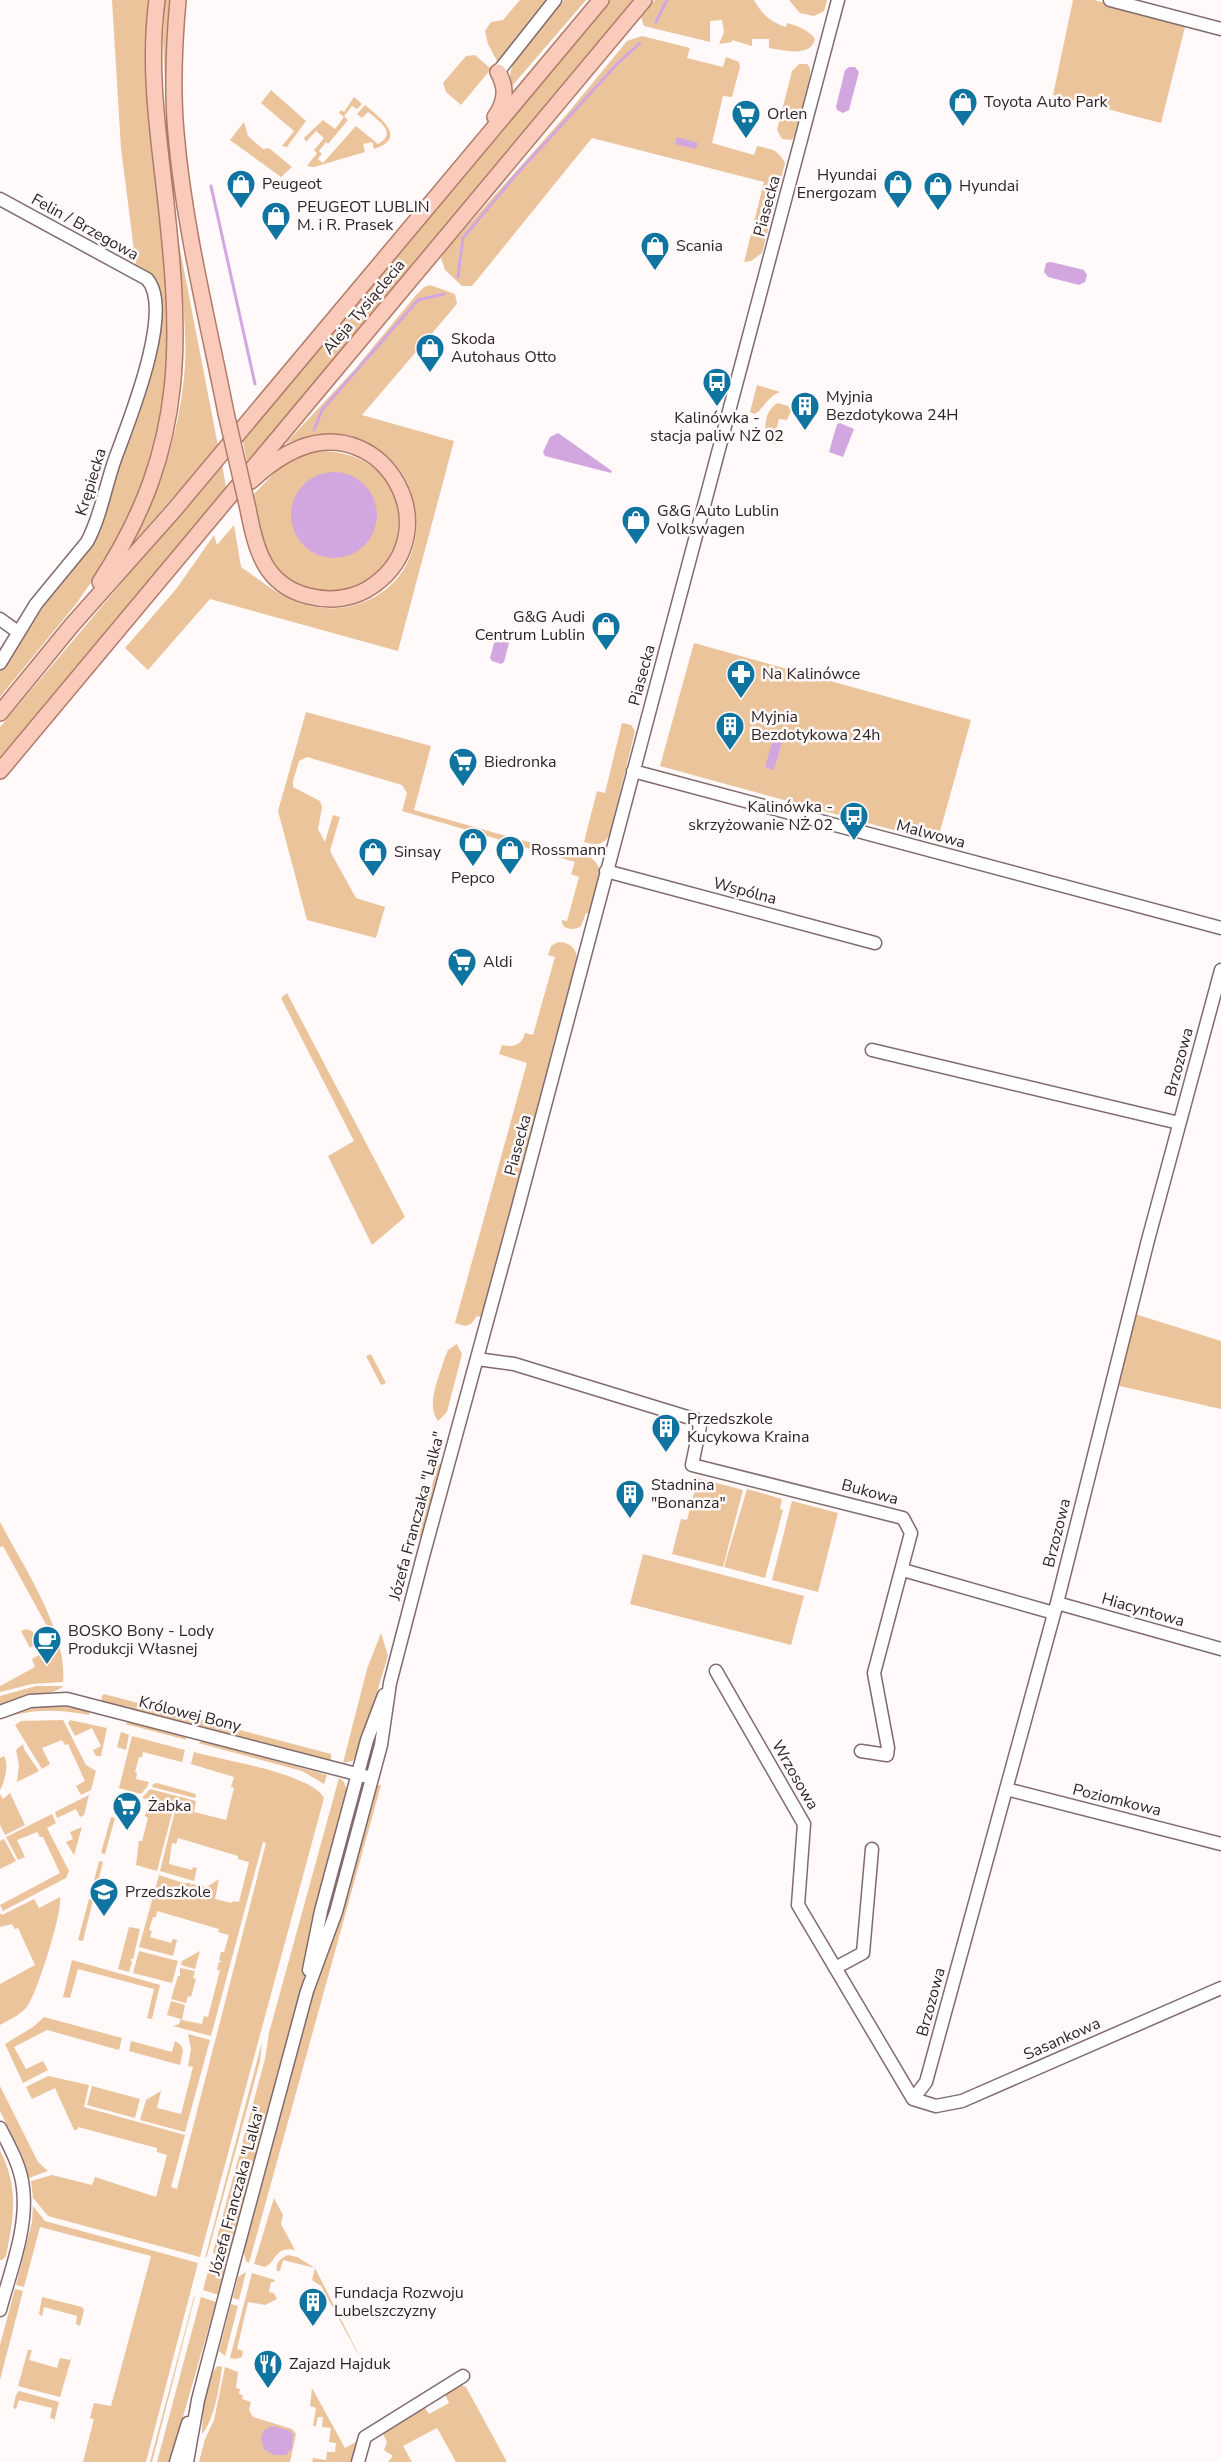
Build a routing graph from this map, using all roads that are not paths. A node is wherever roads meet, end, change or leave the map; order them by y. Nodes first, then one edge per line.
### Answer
1 (157, 0) edge
2 (178, 0) edge
3 (555, 0) edge
4 (601, 0) edge
5 (644, 0) edge
6 (838, 0) edge
7 (1110, 0) edge
8 (1221, 29) edge
9 (498, 72) joint
10 (473, 153) junction
11 (0, 199) edge
12 (153, 285) joint
13 (221, 506) junction
14 (0, 619) edge
15 (72, 625) junction
16 (18, 632) junction
17 (0, 663) edge
18 (0, 713) edge
19 (0, 771) edge
20 (633, 771) junction
21 (606, 871) junction
22 (1221, 928) edge
23 (875, 943) dead end
24 (1221, 970) edge
25 (872, 1050) dead end
26 (1179, 1123) junction
27 (477, 1359) junction
28 (903, 1570) junction
29 (1055, 1608) junction
30 (1221, 1649) edge
31 (716, 1671) dead end
32 (390, 1683) junction
33 (0, 1712) edge
34 (861, 1751) dead end
35 (358, 1774) junction
36 (372, 1778) junction
37 (1006, 1789) junction
38 (1221, 1844) edge
39 (872, 1849) dead end
40 (835, 1968) junction
41 (1221, 1988) edge
42 (307, 1990) junction
43 (913, 2099) junction
44 (0, 2128) edge
45 (5, 2268) edge
46 (0, 2310) edge
47 (463, 2376) dead end
48 (198, 2400) junction
49 (176, 2462) edge
50 (187, 2462) edge
51 (358, 2462) edge

1 - 15 main road
2 - 13 main road, bridge
3 - 9 street
4 - 10 main road, Aleja Tysiąclecia
5 - 13 main road, Aleja Tysiąclecia
6 - 20 street, Piasecka
7 - 8 street
9 - 10 main road
10 - 15 main road, Aleja Tysiąclecia
11 - 12 street, Felin / Brzegowa
12 - 16 street, Krępiecka
13 - 19 main road, Aleja Tysiąclecia
14 - 16 street
15 - 18 main road
16 - 17 street, Krępiecka
20 - 21 street, Piasecka
20 - 22 street, Malwowa
21 - 23 street, Wspólna
21 - 27 street, Piasecka
24 - 26 street, Brzozowa
25 - 26 street
26 - 29 street, Brzozowa
27 - 28 street, Bukowa
27 - 32 street, Józefa Franczaka "Lalka"
28 - 29 street
28 - 34 street, Bukowa
29 - 30 street, Hiacyntowa
29 - 37 street, Brzozowa
31 - 40 street, Wrzosowa
32 - 35 street, Józefa Franczaka "Lalka"
32 - 36 street, Józefa Franczaka "Lalka"
33 - 35 street, Królowej Bony
35 - 36 street, Królowej Bony
35 - 42 street, Józefa Franczaka "Lalka"
36 - 42 street, Józefa Franczaka "Lalka"
37 - 38 street, Poziomkowa
37 - 43 street, Brzozowa
39 - 40 street
40 - 43 street, Wrzosowa
41 - 43 street, Sasankowa
42 - 48 street, Józefa Franczaka "Lalka"
44 - 45 street
45 - 46 street
47 - 51 street
48 - 49 street, Józefa Franczaka "Lalka"
48 - 50 street, Józefa Franczaka "Lalka"

